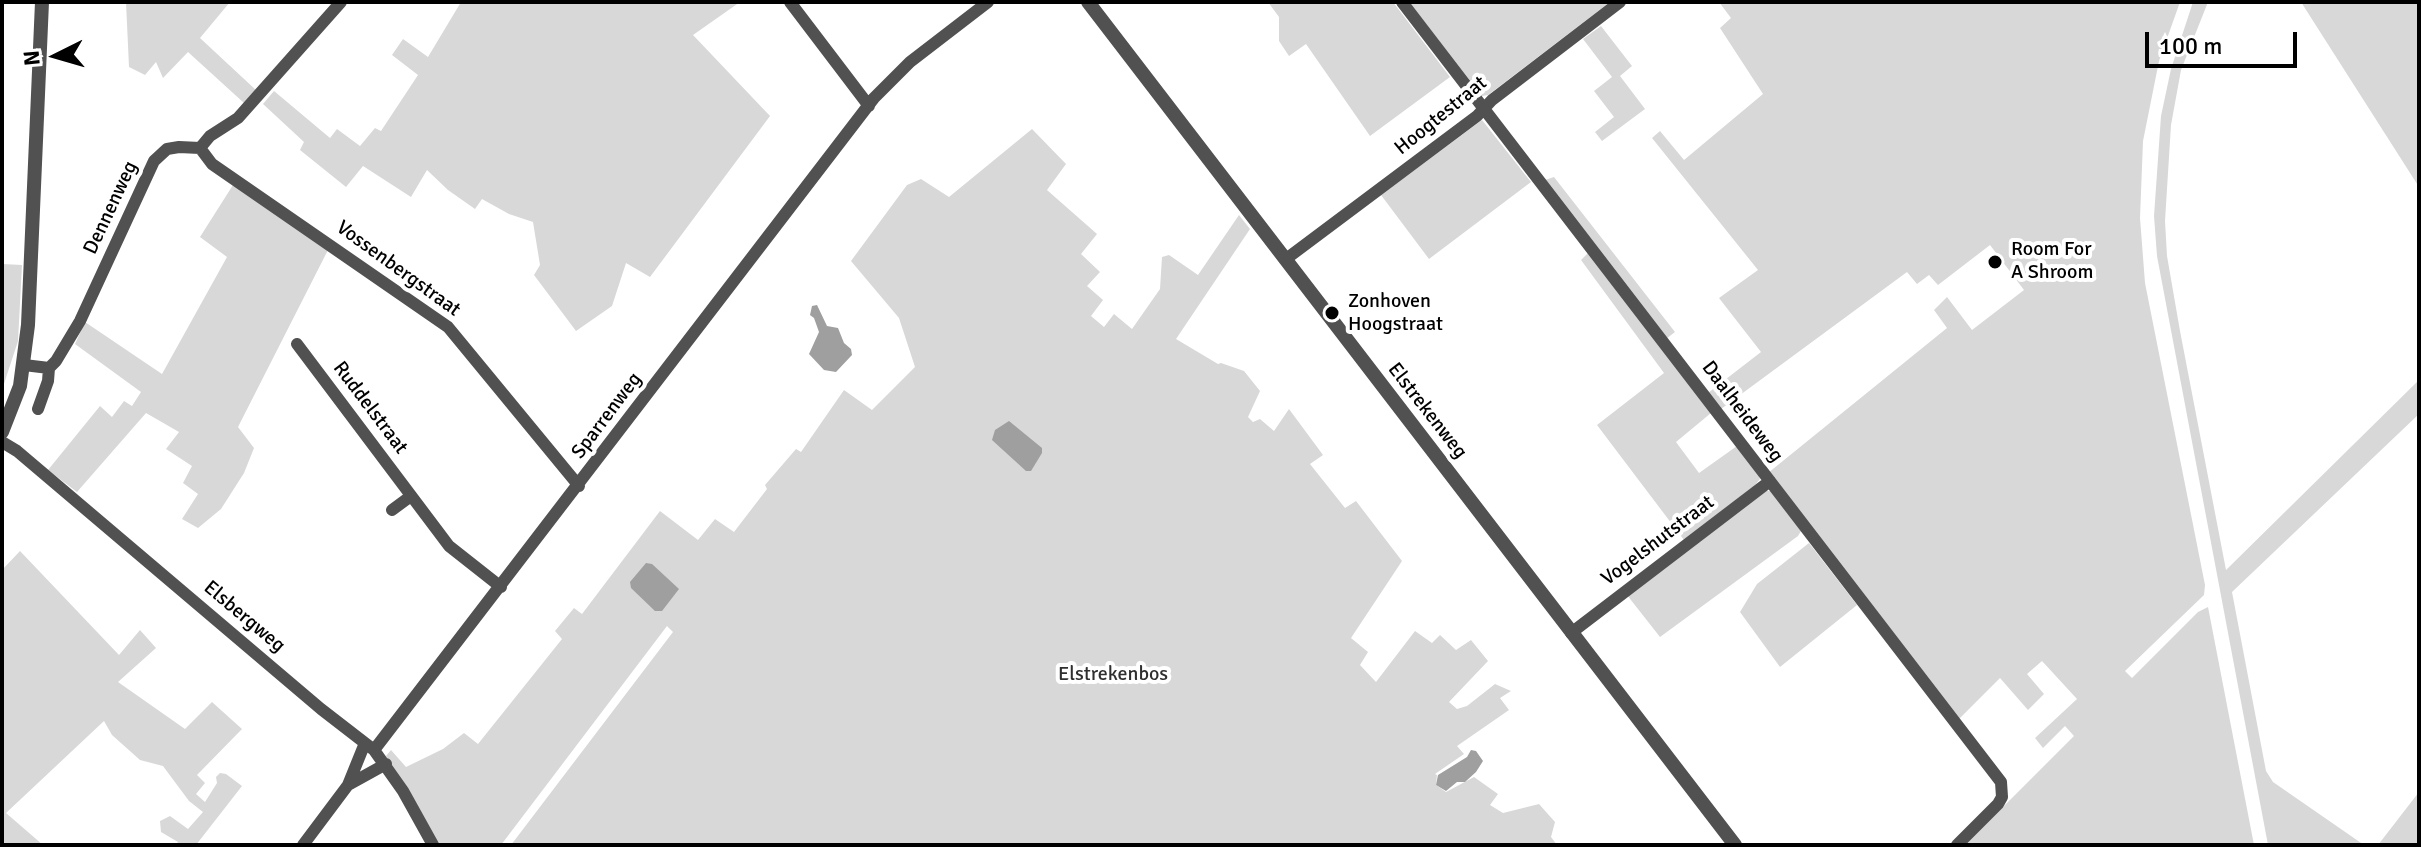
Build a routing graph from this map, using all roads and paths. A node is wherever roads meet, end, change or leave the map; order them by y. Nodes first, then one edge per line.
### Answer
1 (42, 2) edge
2 (341, 2) edge
3 (790, 2) edge
4 (988, 2) edge
5 (1088, 2) edge
6 (1402, 2) edge
7 (1620, 2) edge
8 (869, 106) junction
9 (1483, 108) junction
10 (200, 148) junction
11 (1286, 259) junction
12 (297, 344) dead end
13 (24, 365) junction
14 (49, 368) junction
15 (38, 409) dead end
16 (2, 432) edge
17 (2, 442) edge
18 (1770, 481) junction
19 (579, 486) junction
20 (411, 496) junction
21 (392, 510) dead end
22 (501, 587) junction
23 (1571, 633) junction
24 (370, 746) junction
25 (386, 764) junction
26 (348, 785) junction
27 (303, 845) edge
28 (433, 845) edge
29 (1735, 845) edge
30 (1957, 845) edge

1 - 13 street
2 - 10 street
3 - 8 street
4 - 8 street, Sparrenweg
5 - 11 street, Elstrekenweg
6 - 9 street, Daalheideweg
7 - 9 street, Hoogtestraat
8 - 19 street, Sparrenweg
9 - 11 street, Hoogtestraat
9 - 18 street, Daalheideweg
10 - 14 street, Dennenweg
10 - 19 street, Vossenbergstraat
11 - 23 street, Elstrekenweg
12 - 20 street, Ruddelstraat
13 - 14 street
13 - 16 street
14 - 15 street, Dennenweg
17 - 24 street, Elsbergweg
18 - 23 street, Vogelshutstraat
18 - 30 street, Daalheideweg
19 - 22 street, Sparrenweg
20 - 21 street
20 - 22 street, Ruddelstraat
22 - 24 street, Sparrenweg
23 - 29 street, Elstrekenweg
24 - 25 street, Elsbergweg
24 - 26 street, Sparrenweg
25 - 26 street
25 - 28 street, Elsbergweg
26 - 27 street

